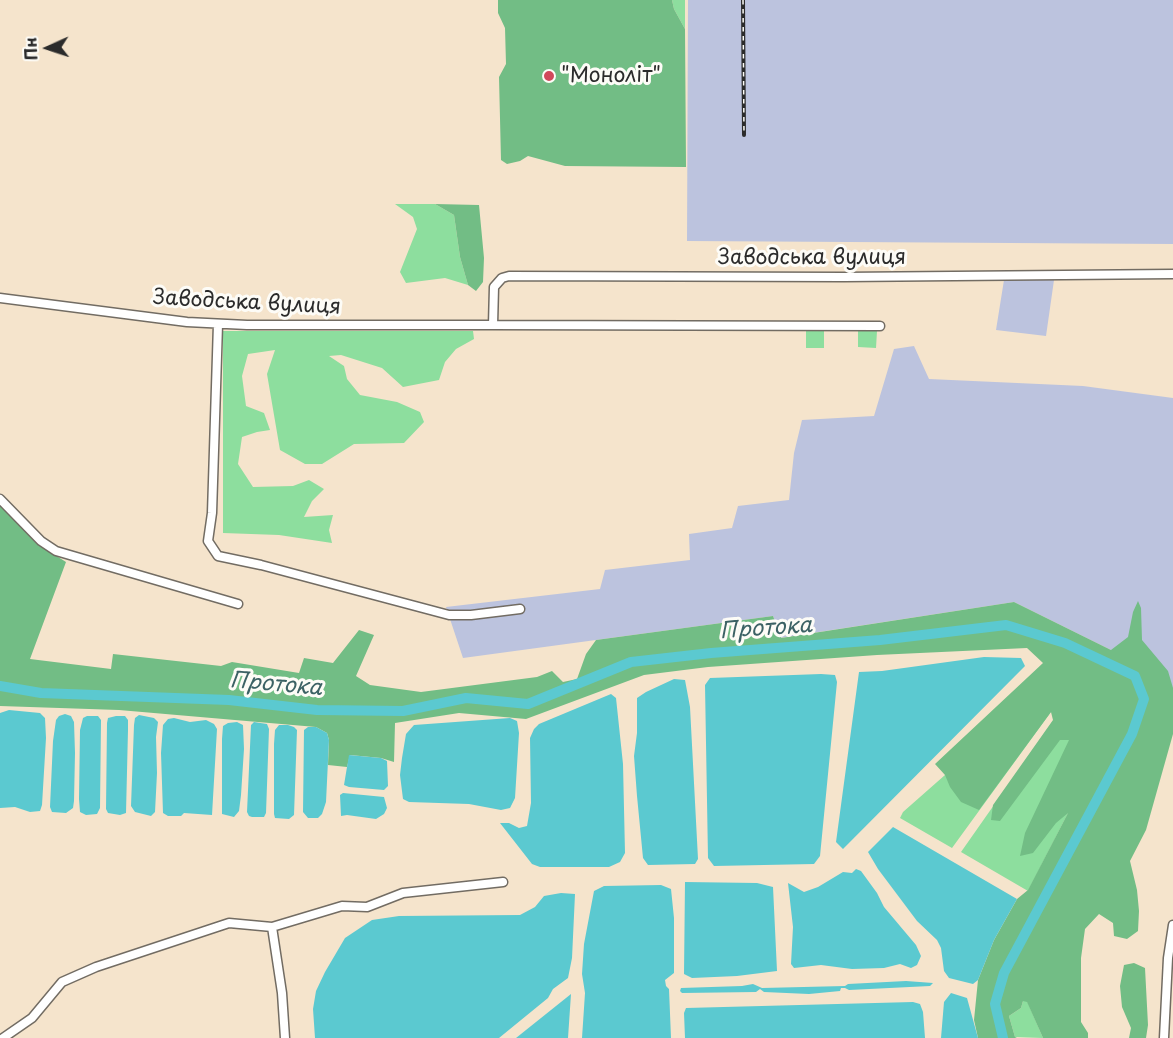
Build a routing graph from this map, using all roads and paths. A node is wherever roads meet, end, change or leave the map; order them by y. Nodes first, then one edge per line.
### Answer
1 (1173, 274) edge
2 (0, 298) edge
3 (218, 324) junction
4 (493, 325) junction
5 (880, 326) dead end
6 (0, 499) edge
7 (238, 604) dead end
8 (520, 609) dead end
9 (503, 882) dead end
10 (1173, 924) edge
11 (272, 927) junction
12 (3, 1038) edge
13 (285, 1038) edge
14 (1164, 1038) edge

1 - 4 street, Заводська вулиця
2 - 3 street, Заводська вулиця
3 - 4 street, Заводська вулиця
3 - 8 street
4 - 5 street, Заводська вулиця
6 - 7 street
9 - 11 street
10 - 14 street
11 - 12 street
11 - 13 street

